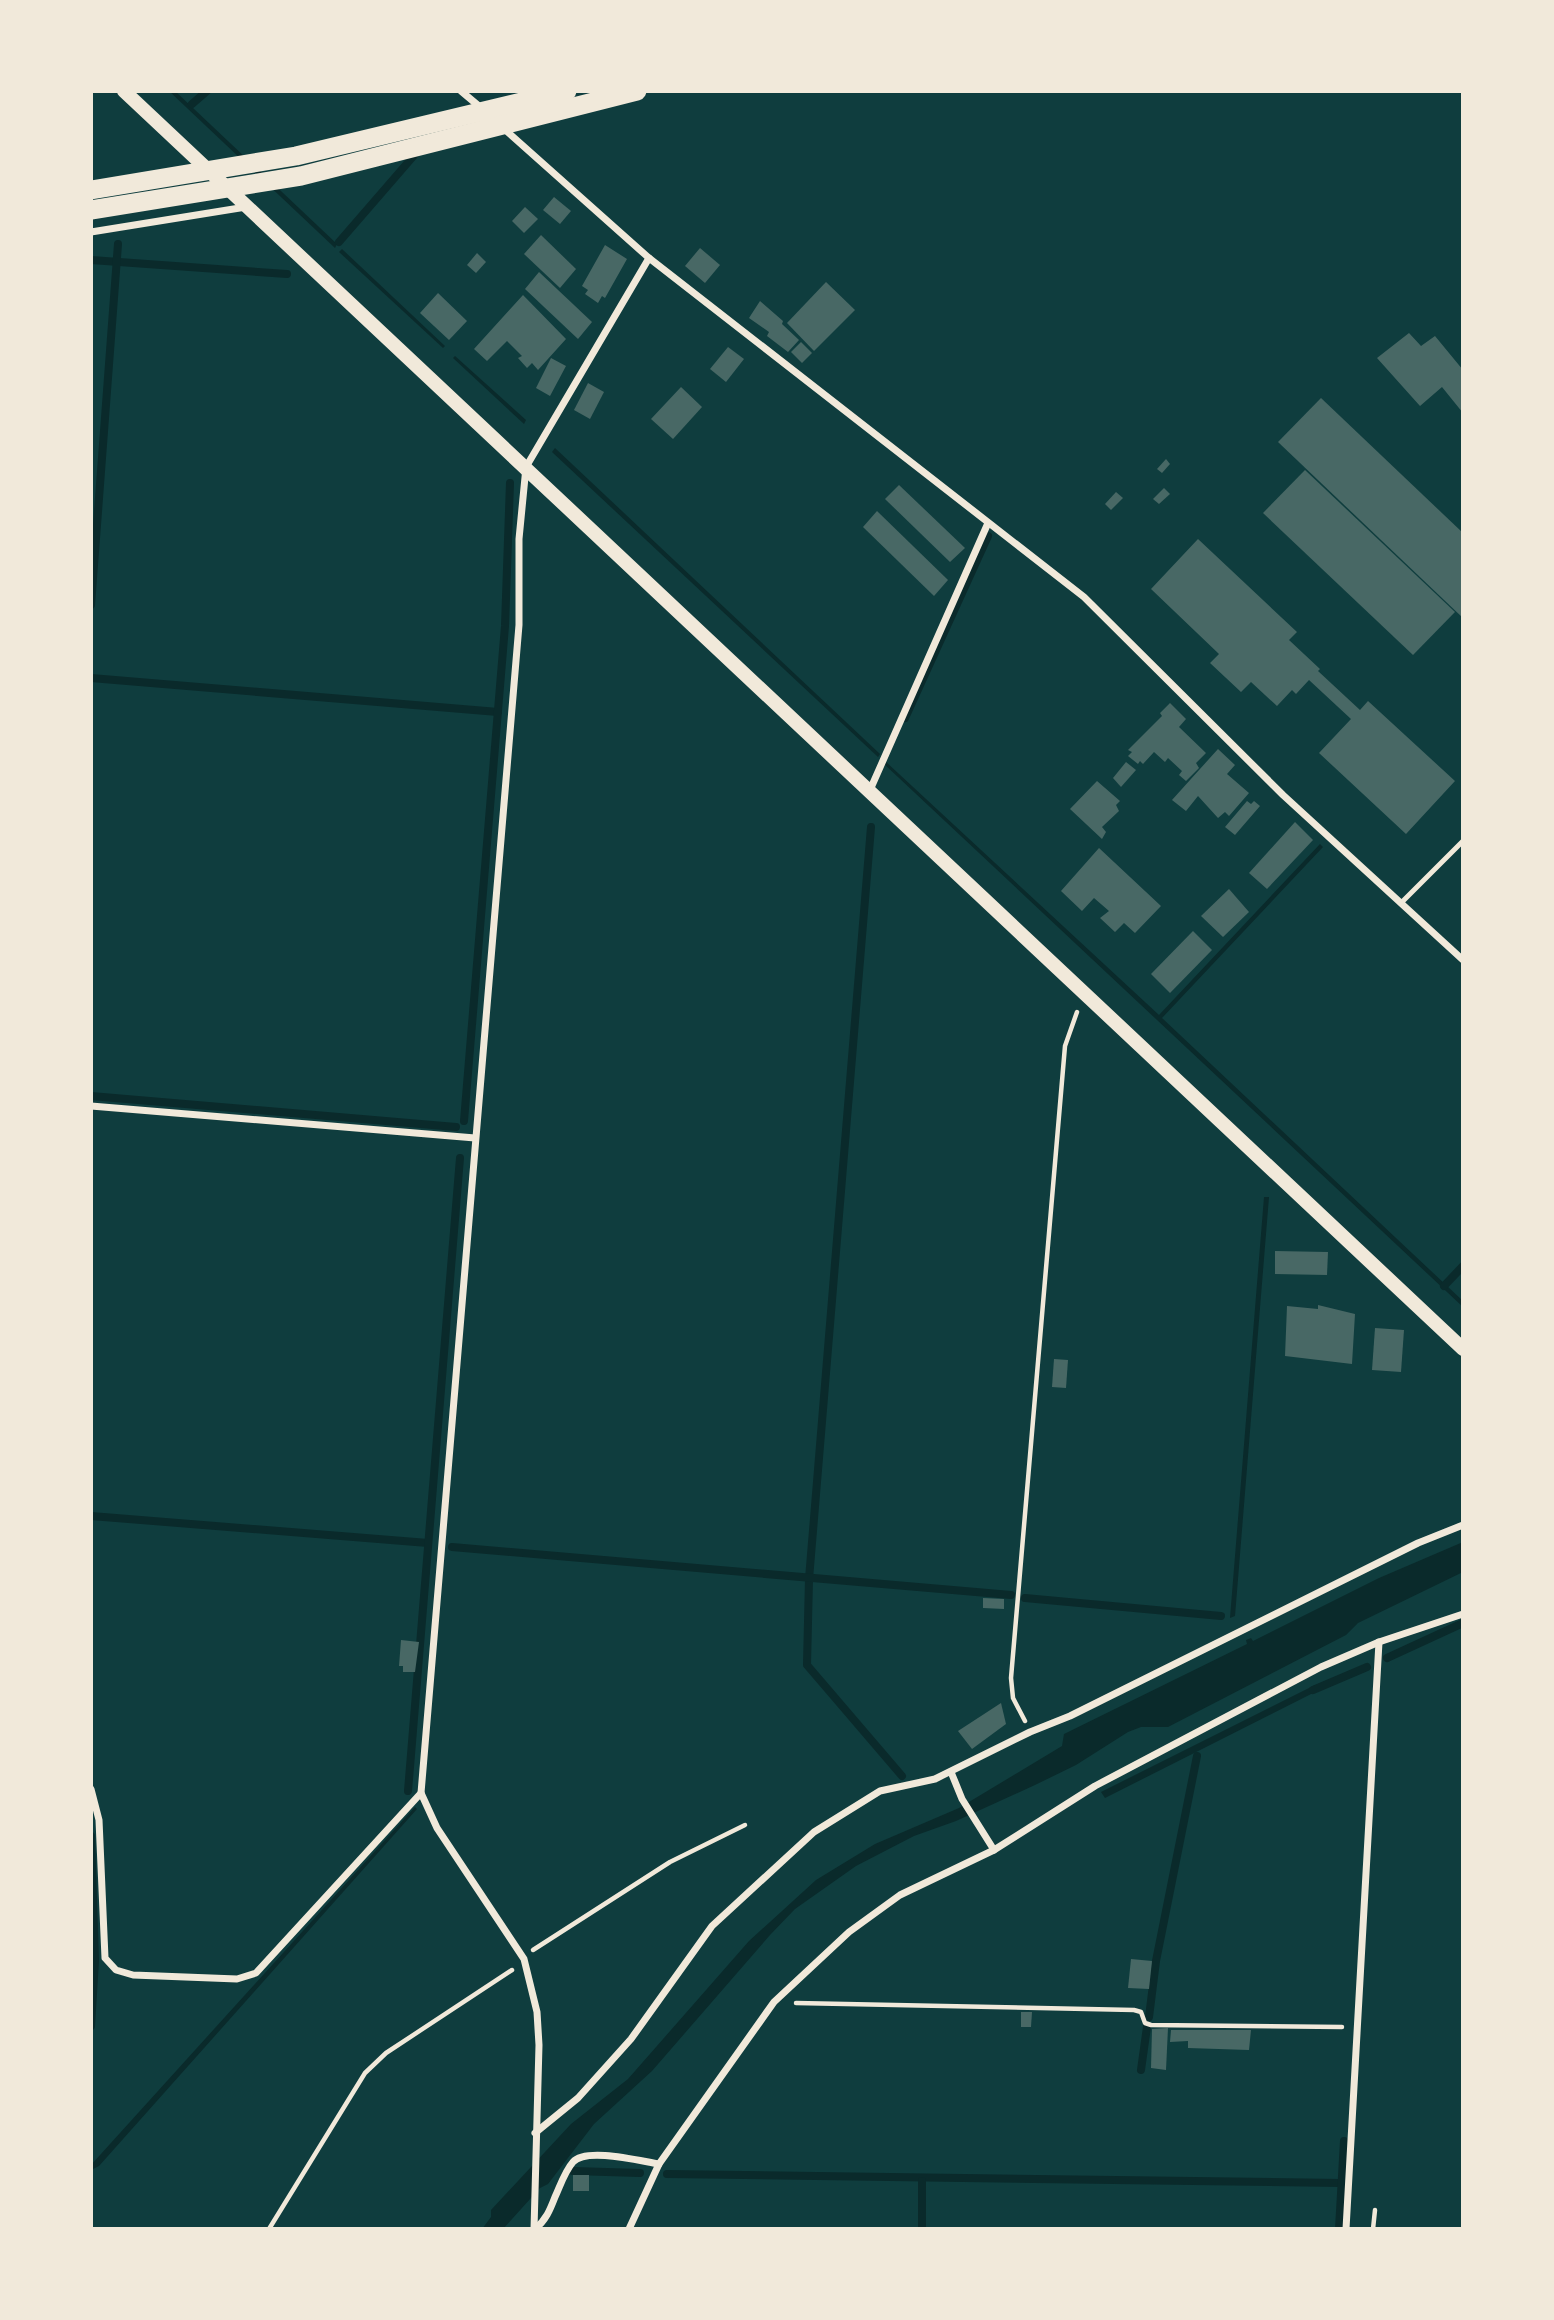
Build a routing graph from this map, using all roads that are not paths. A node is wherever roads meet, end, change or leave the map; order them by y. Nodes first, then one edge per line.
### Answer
1 (124, 91) edge
2 (461, 91) edge
3 (528, 91) edge
4 (567, 91) edge
5 (637, 91) edge
6 (494, 119) junction
7 (91, 190) edge
8 (248, 206) junction
9 (91, 210) edge
10 (91, 232) edge
11 (649, 258) junction
12 (526, 467) junction
13 (988, 523) junction
14 (869, 791) junction
15 (1463, 841) edge
16 (1402, 902) junction
17 (1463, 960) edge
18 (91, 1106) edge
19 (475, 1138) junction
20 (1463, 1349) edge
21 (1463, 1525) edge
22 (1463, 1614) edge
23 (1379, 1642) junction
24 (951, 1772) junction
25 (91, 1789) edge
26 (421, 1793) junction
27 (994, 1850) junction
28 (535, 2133) junction
29 (659, 2164) junction
30 (534, 2229) edge
31 (629, 2229) edge
32 (1346, 2229) edge

1 - 8 main road
2 - 6 street
3 - 6 lane
4 - 7 highway
5 - 9 highway
6 - 11 street
8 - 10 street
8 - 12 main road
11 - 12 street
11 - 13 street
12 - 14 main road
12 - 19 street
13 - 14 street
13 - 16 street
14 - 20 main road
15 - 16 lane
16 - 17 street
18 - 19 street
19 - 26 street
21 - 24 street
22 - 23 street
23 - 27 street
23 - 32 street
24 - 27 street
24 - 28 street
25 - 26 street
26 - 28 street
27 - 29 street
28 - 30 street
29 - 30 street
29 - 31 street

